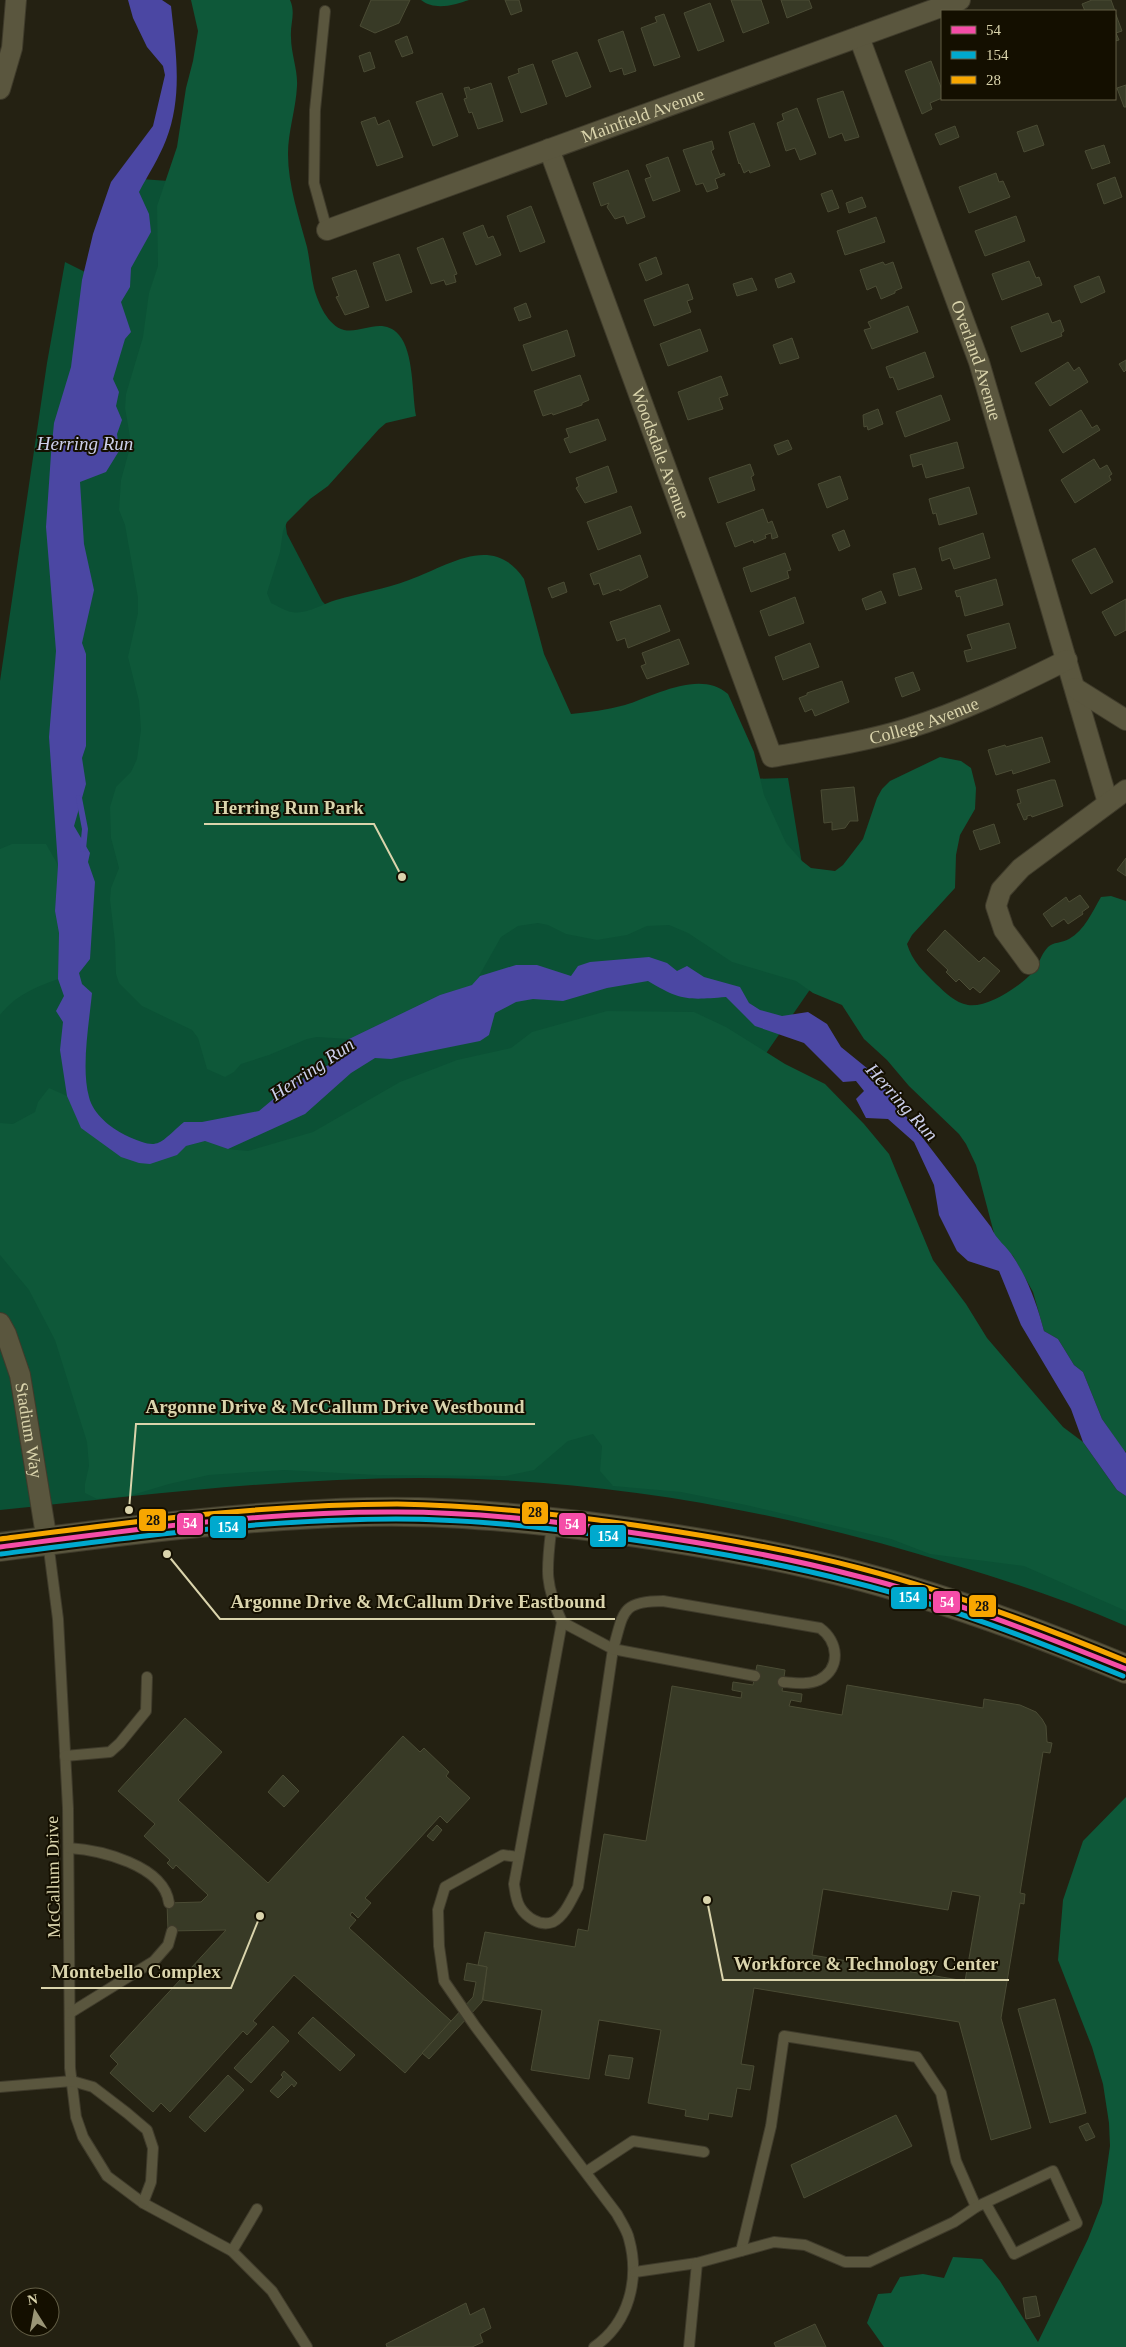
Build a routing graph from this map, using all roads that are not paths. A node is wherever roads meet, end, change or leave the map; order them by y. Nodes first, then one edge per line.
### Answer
1 (16, 0) edge
2 (960, 0) edge
3 (325, 11) dead end
4 (859, 37) junction
5 (0, 89) edge
6 (549, 149) junction
7 (327, 230) joint
8 (1067, 660) junction
9 (1075, 688) junction
10 (1126, 720) edge
11 (772, 757) joint
12 (1126, 790) edge
13 (1108, 803) junction
14 (1030, 964) dead end
15 (0, 1323) edge
16 (552, 1522) junction
17 (47, 1541) junction
18 (0, 1548) edge
19 (562, 1622) junction
20 (613, 1649) junction
21 (1126, 1669) edge
22 (755, 1676) dead end
23 (147, 1677) dead end
24 (783, 1682) dead end
25 (65, 1756) junction
26 (69, 1848) junction
27 (518, 1857) junction
28 (169, 1903) dead end
29 (172, 1931) dead end
30 (70, 2013) junction
31 (72, 2081) junction
32 (0, 2087) edge
33 (704, 2152) dead end
34 (586, 2172) junction
35 (143, 2203) junction
36 (981, 2206) junction
37 (257, 2209) dead end
38 (232, 2251) junction
39 (741, 2251) junction
40 (697, 2263) junction
41 (635, 2272) junction
42 (307, 2347) edge
43 (594, 2347) edge
44 (689, 2347) edge

1 - 5 street
2 - 4 street, Mainfield Avenue
3 - 7 lane
4 - 6 street, Mainfield Avenue
4 - 8 street, Overland Avenue
6 - 7 street, Mainfield Avenue
6 - 11 street, Woodsdale Avenue
8 - 9 street, Overland Avenue
8 - 11 street, College Avenue
9 - 10 street
9 - 13 street, Overland Avenue
12 - 13 street
13 - 14 street
15 - 17 street, Stadium Way
16 - 17 main road
16 - 19 lane
16 - 21 main road
17 - 18 main road
17 - 25 lane, McCallum Drive
19 - 20 lane
19 - 27 lane
20 - 22 lane
20 - 24 lane
20 - 27 lane
23 - 25 lane
25 - 26 lane, McCallum Drive
26 - 28 lane
26 - 30 lane, McCallum Drive
27 - 34 lane
29 - 30 lane
30 - 31 lane, McCallum Drive
31 - 32 lane
31 - 35 lane, McCallum Drive
31 - 35 lane
33 - 34 lane
34 - 41 lane
35 - 38 lane, McCallum Drive
36 - 36 lane
36 - 39 lane
36 - 39 lane
37 - 38 lane
38 - 42 lane, McCallum Drive
39 - 40 lane
40 - 41 lane
40 - 44 lane
41 - 43 lane

